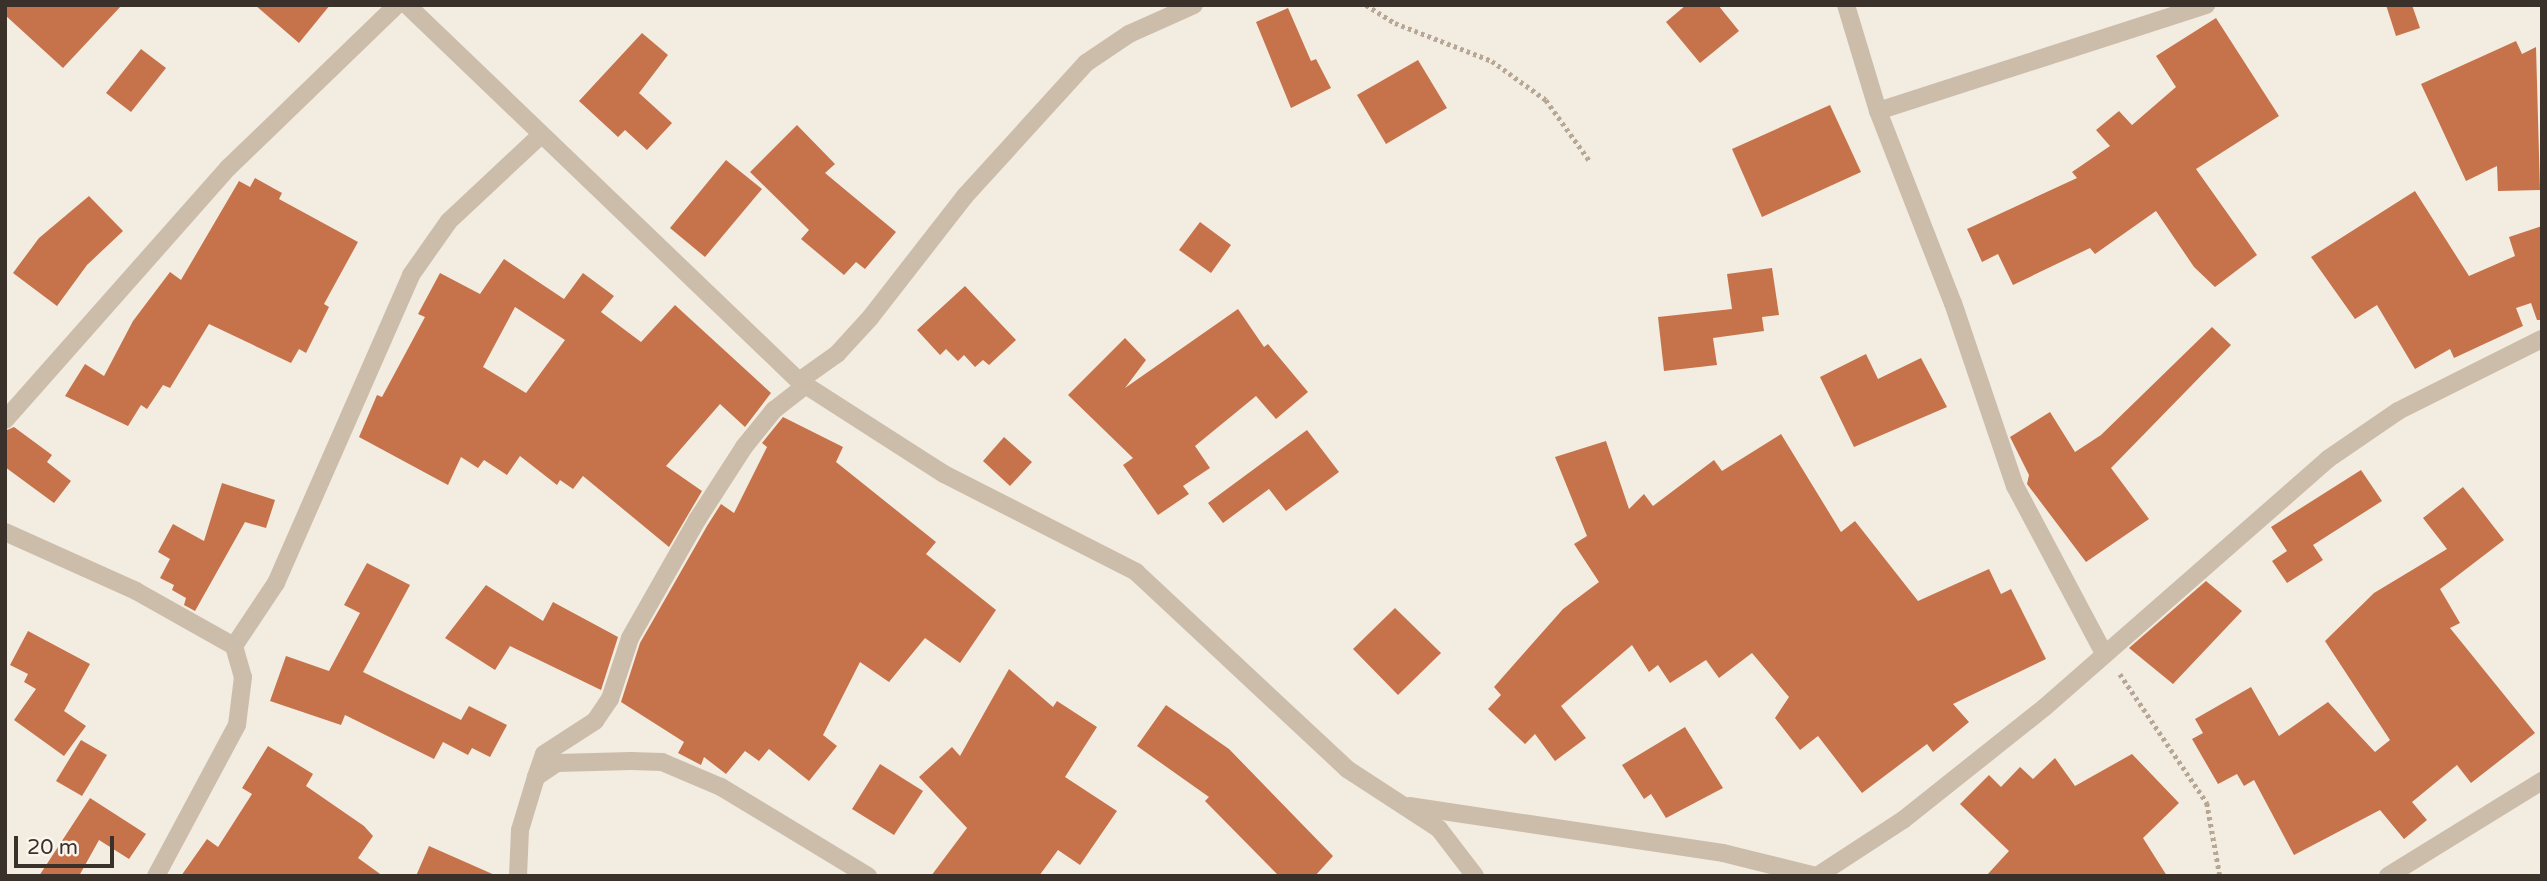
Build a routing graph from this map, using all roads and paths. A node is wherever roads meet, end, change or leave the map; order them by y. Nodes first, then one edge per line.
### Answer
1 (397, 5) edge
2 (407, 5) edge
3 (1194, 5) edge
4 (1366, 5) edge
5 (1846, 5) edge
6 (2206, 5) edge
7 (1878, 111) junction
8 (541, 135) junction
9 (1589, 160) dead end
10 (2542, 339) edge
11 (802, 383) junction
12 (5, 420) edge
13 (5, 532) edge
14 (234, 646) junction
15 (2105, 655) junction
16 (536, 777) junction
17 (2542, 781) edge
18 (1409, 806) junction
19 (156, 876) edge
20 (518, 876) edge
21 (868, 876) edge
22 (1475, 876) edge
23 (1817, 876) edge
24 (2220, 876) edge
25 (2388, 876) edge

1 - 12 street
2 - 8 street
3 - 11 street
4 - 9 path
5 - 7 street
6 - 7 street
7 - 15 street
8 - 11 street
8 - 14 street
10 - 15 street
11 - 16 street
11 - 18 street
13 - 14 street
14 - 19 street
15 - 23 street
15 - 24 path
16 - 20 street
16 - 21 street
17 - 25 street
18 - 22 street
18 - 23 street

